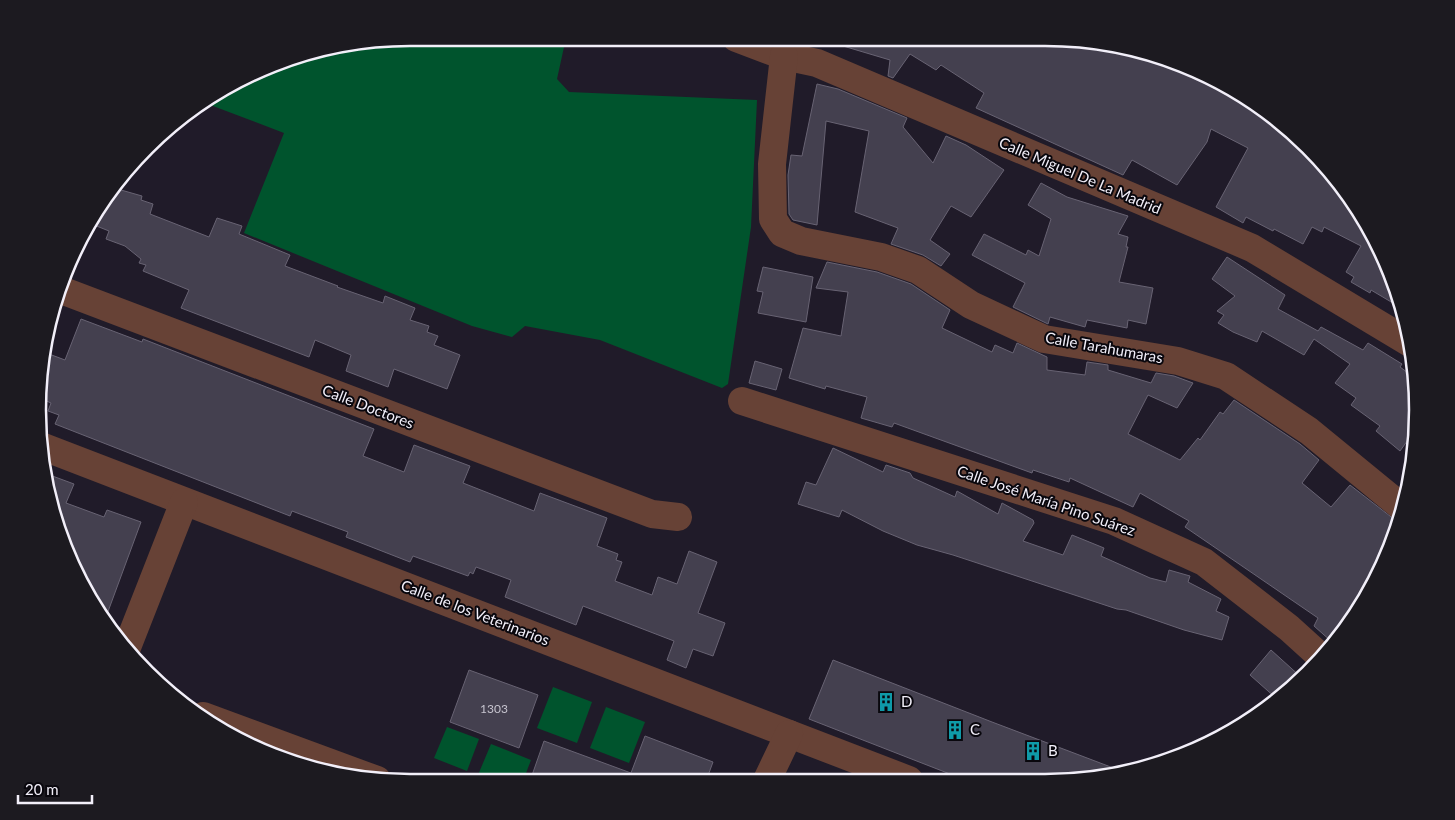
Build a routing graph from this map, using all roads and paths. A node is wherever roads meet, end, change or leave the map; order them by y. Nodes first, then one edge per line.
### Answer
1 (757, 46) edge
2 (784, 56) junction
3 (66, 292) edge
4 (1402, 338) edge
5 (742, 401) dead end
6 (48, 449) edge
7 (184, 502) junction
8 (1396, 503) edge
9 (678, 517) dead end
10 (129, 641) edge
11 (1315, 653) edge
12 (229, 726) edge
13 (789, 734) junction
14 (344, 768) edge
15 (771, 774) edge
16 (892, 774) edge

1 - 2 street, Calle Miguel De La Madrid
2 - 4 street, Calle Miguel De La Madrid
2 - 8 street, Calle Tarahumaras
3 - 9 street, Calle Doctores
5 - 11 street, Calle José María Pino Suárez
6 - 7 street, Calle de los Veterinarios
7 - 10 street
7 - 13 street, Calle de los Veterinarios
12 - 14 street
13 - 15 street
13 - 16 street, Calle de los Veterinarios

